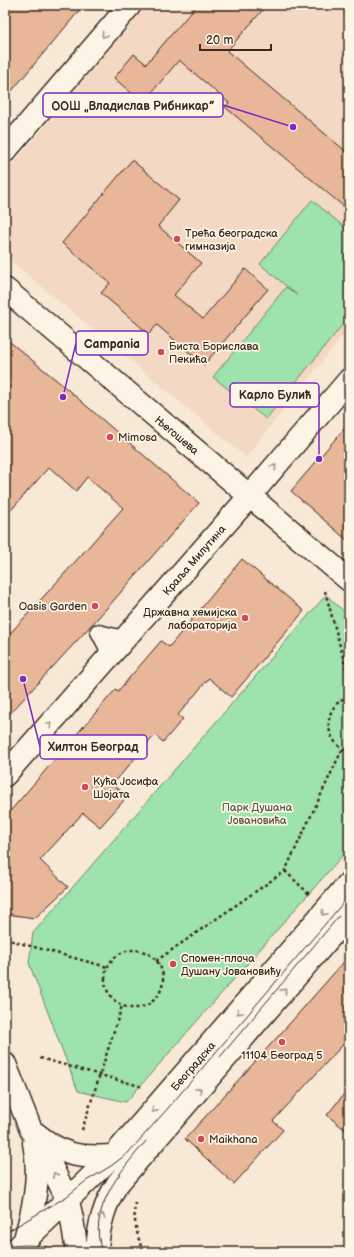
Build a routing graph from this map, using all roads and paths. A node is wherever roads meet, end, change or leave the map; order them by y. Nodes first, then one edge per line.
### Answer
1 (130, 5) edge
2 (5, 151) edge
3 (5, 289) edge
4 (349, 380) edge
5 (249, 497) junction
6 (349, 580) edge
7 (324, 587) dead end
8 (128, 635) junction
9 (106, 660) junction
10 (349, 679) edge
11 (349, 696) edge
12 (342, 750) junction
13 (349, 753) edge
14 (5, 775) edge
15 (285, 871) junction
16 (349, 883) edge
17 (311, 897) dead end
18 (349, 915) edge
19 (5, 939) edge
20 (156, 961) junction
21 (107, 967) junction
22 (122, 1006) junction
23 (40, 1058) dead end
24 (5, 1064) edge
25 (100, 1074) junction
26 (146, 1088) dead end
27 (31, 1130) junction
28 (82, 1130) dead end
29 (114, 1156) junction
30 (68, 1201) junction
31 (135, 1201) dead end
32 (19, 1245) edge
33 (77, 1252) edge
34 (97, 1252) edge
35 (143, 1252) edge

1 -> 2 main road
3 - 5 main road, Његошева
5 -> 4 main road, Краља Милутина
5 - 6 main road, Његошева
5 - 8 main road, Краља Милутина
7 - 10 path
8 - 9 main road, Краља Милутина
8 - 9 lane
14 -> 9 main road, Краља Милутина
11 - 12 path
12 - 13 path
12 - 15 path
15 - 17 path
15 - 20 path
16 -> 29 main road, Београдска
34 -> 18 main road, Београдска
19 - 21 path
20 - 21 path
20 - 22 path
21 - 22 path
22 - 25 path
23 - 25 path
24 - 27 main road
25 - 26 path
25 - 28 path
27 - 29 main road
30 -> 27 main road
27 - 32 main road
29 - 30 main road, Београдска
30 - 32 main road, Београдска
30 - 33 main road
31 - 35 path

